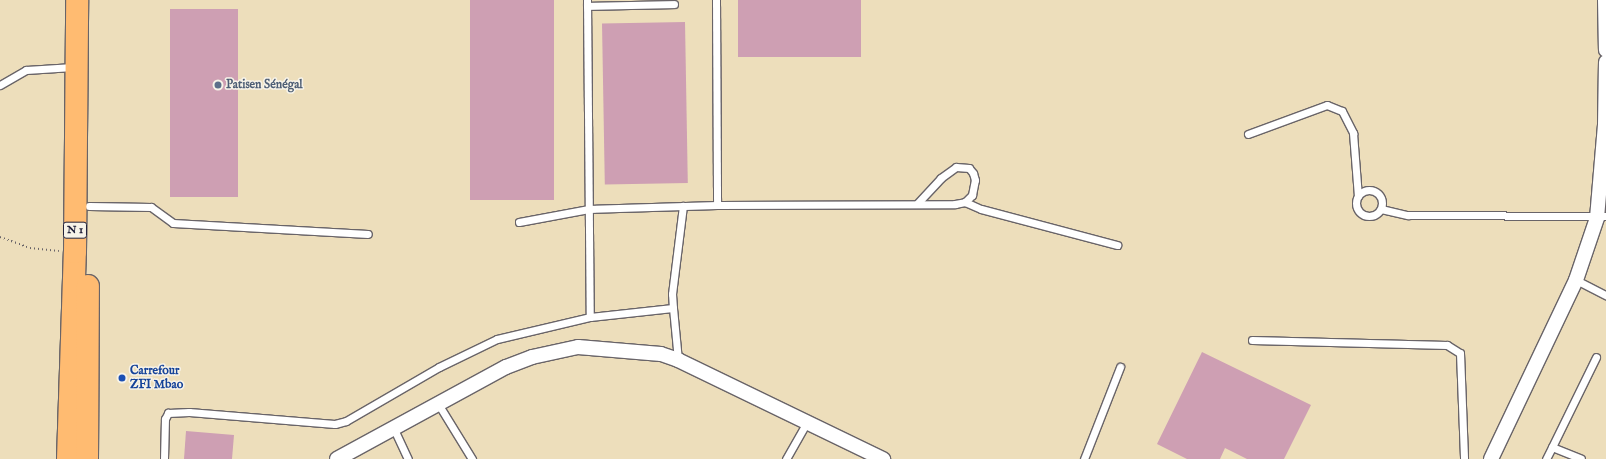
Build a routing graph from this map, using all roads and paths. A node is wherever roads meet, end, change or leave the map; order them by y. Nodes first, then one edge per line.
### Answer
1 (77, 0) edge
2 (91, 0) edge
3 (716, 0) edge
4 (1605, 0) edge
5 (587, 3) edge
6 (674, 4) dead end
7 (1606, 50) edge
8 (1606, 62) edge
9 (78, 67) junction
10 (0, 85) edge
11 (1606, 125) edge
12 (1248, 134) dead end
13 (1358, 196) junction
14 (965, 202) junction
15 (917, 204) junction
16 (717, 205) junction
17 (89, 206) junction
18 (683, 206) junction
19 (589, 209) junction
20 (1381, 209) junction
21 (1602, 217) edge
22 (519, 222) dead end
23 (368, 234) dead end
24 (0, 237) edge
25 (1117, 245) dead end
26 (75, 252) junction
27 (1576, 280) junction
28 (1606, 295) edge
29 (673, 308) junction
30 (590, 317) junction
31 (1252, 340) dead end
32 (1596, 356) dead end
33 (678, 360) junction
34 (1120, 367) dead end
35 (437, 402) junction
36 (807, 422) junction
37 (393, 427) junction
38 (1552, 446) junction
39 (68, 459) edge
40 (87, 459) edge
41 (164, 459) edge
42 (337, 459) edge
43 (408, 459) edge
44 (472, 459) edge
45 (786, 459) edge
46 (883, 459) edge
47 (1084, 459) edge
48 (1464, 459) edge
49 (1491, 459) edge
50 (1546, 459) edge
51 (1581, 459) edge

1 - 9 highway, N 1
2 - 17 highway, N 1
3 - 16 lane
4 - 7 street
5 - 6 lane
5 - 19 lane
8 - 11 street
9 - 10 lane
9 - 26 highway, N 1
11 - 21 street
12 - 13 lane
13 - 20 lane
13 - 20 lane
14 - 15 lane
14 - 15 lane
14 - 25 lane
15 - 16 lane
16 - 18 lane
17 - 23 lane
17 - 40 highway, N 1
18 - 19 lane
18 - 29 lane
19 - 22 lane
19 - 30 lane
20 - 21 lane
21 - 27 street
24 - 26 path
26 - 39 highway, N 1
27 - 28 lane
27 - 49 street
29 - 30 lane
29 - 33 lane
30 - 41 lane
31 - 48 lane
32 - 38 lane
33 - 35 street
33 - 36 street
34 - 47 lane
35 - 37 street
35 - 44 lane
36 - 45 lane
36 - 46 street
37 - 42 street
37 - 43 lane
38 - 50 lane
38 - 51 lane

